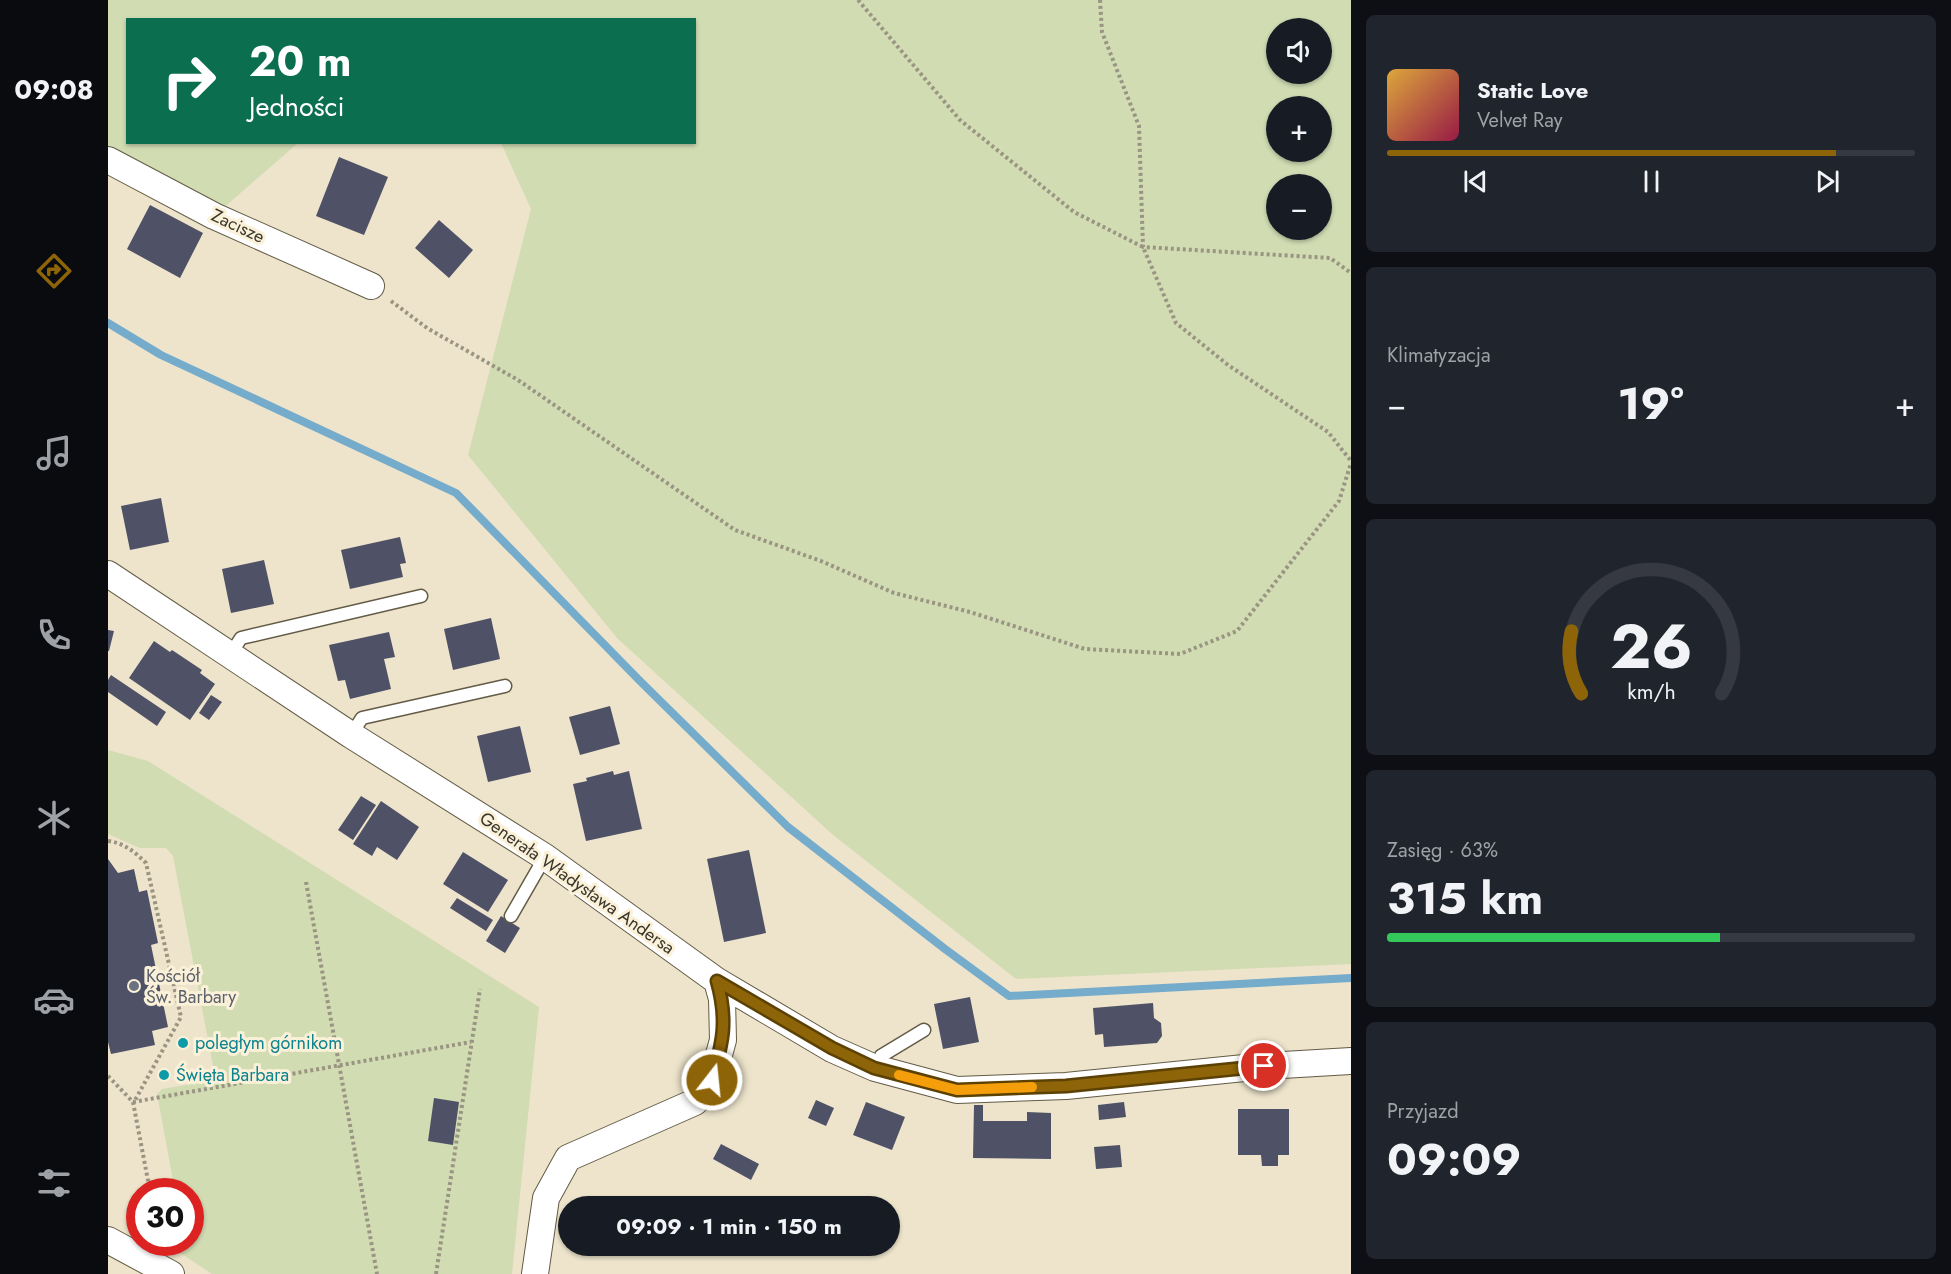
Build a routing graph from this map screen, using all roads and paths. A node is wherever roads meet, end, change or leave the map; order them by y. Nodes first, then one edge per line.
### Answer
1 (858, 0) edge
2 (1100, 0) edge
3 (108, 160) edge
4 (1143, 247) junction
5 (1351, 273) edge
6 (371, 286) joint
7 (1351, 462) edge
8 (108, 574) edge
9 (421, 596) dead end
10 (230, 655) junction
11 (505, 686) dead end
12 (351, 735) junction
13 (108, 842) edge
14 (545, 856) junction
15 (306, 882) dead end
16 (511, 916) dead end
17 (717, 981) junction
18 (480, 989) dead end
19 (924, 1030) dead end
20 (471, 1042) junction
21 (1351, 1061) edge
22 (338, 1065) junction
23 (874, 1068) junction
24 (108, 1076) edge
25 (133, 1102) junction
26 (148, 1178) edge
27 (108, 1240) edge
28 (171, 1274) edge
29 (377, 1274) edge
30 (436, 1274) edge
31 (535, 1274) edge

1 - 4 path
2 - 4 path
3 - 6 street, Zacisze
4 - 5 path
4 - 7 path
6 - 7 path
8 - 10 street, Generała Władysława Andersa
9 - 10 lane
10 - 12 street, Generała Władysława Andersa
11 - 12 lane
12 - 14 street, Generała Władysława Andersa
13 - 25 path
14 - 16 lane
14 - 17 street, Generała Władysława Andersa
15 - 22 path
17 - 23 street, Generała Władysława Andersa
17 - 31 street
18 - 20 path
19 - 23 lane
20 - 22 path
20 - 30 path
21 - 23 street, Generała Władysława Andersa
22 - 25 path
22 - 29 path
24 - 25 path
25 - 26 path
27 - 28 street

